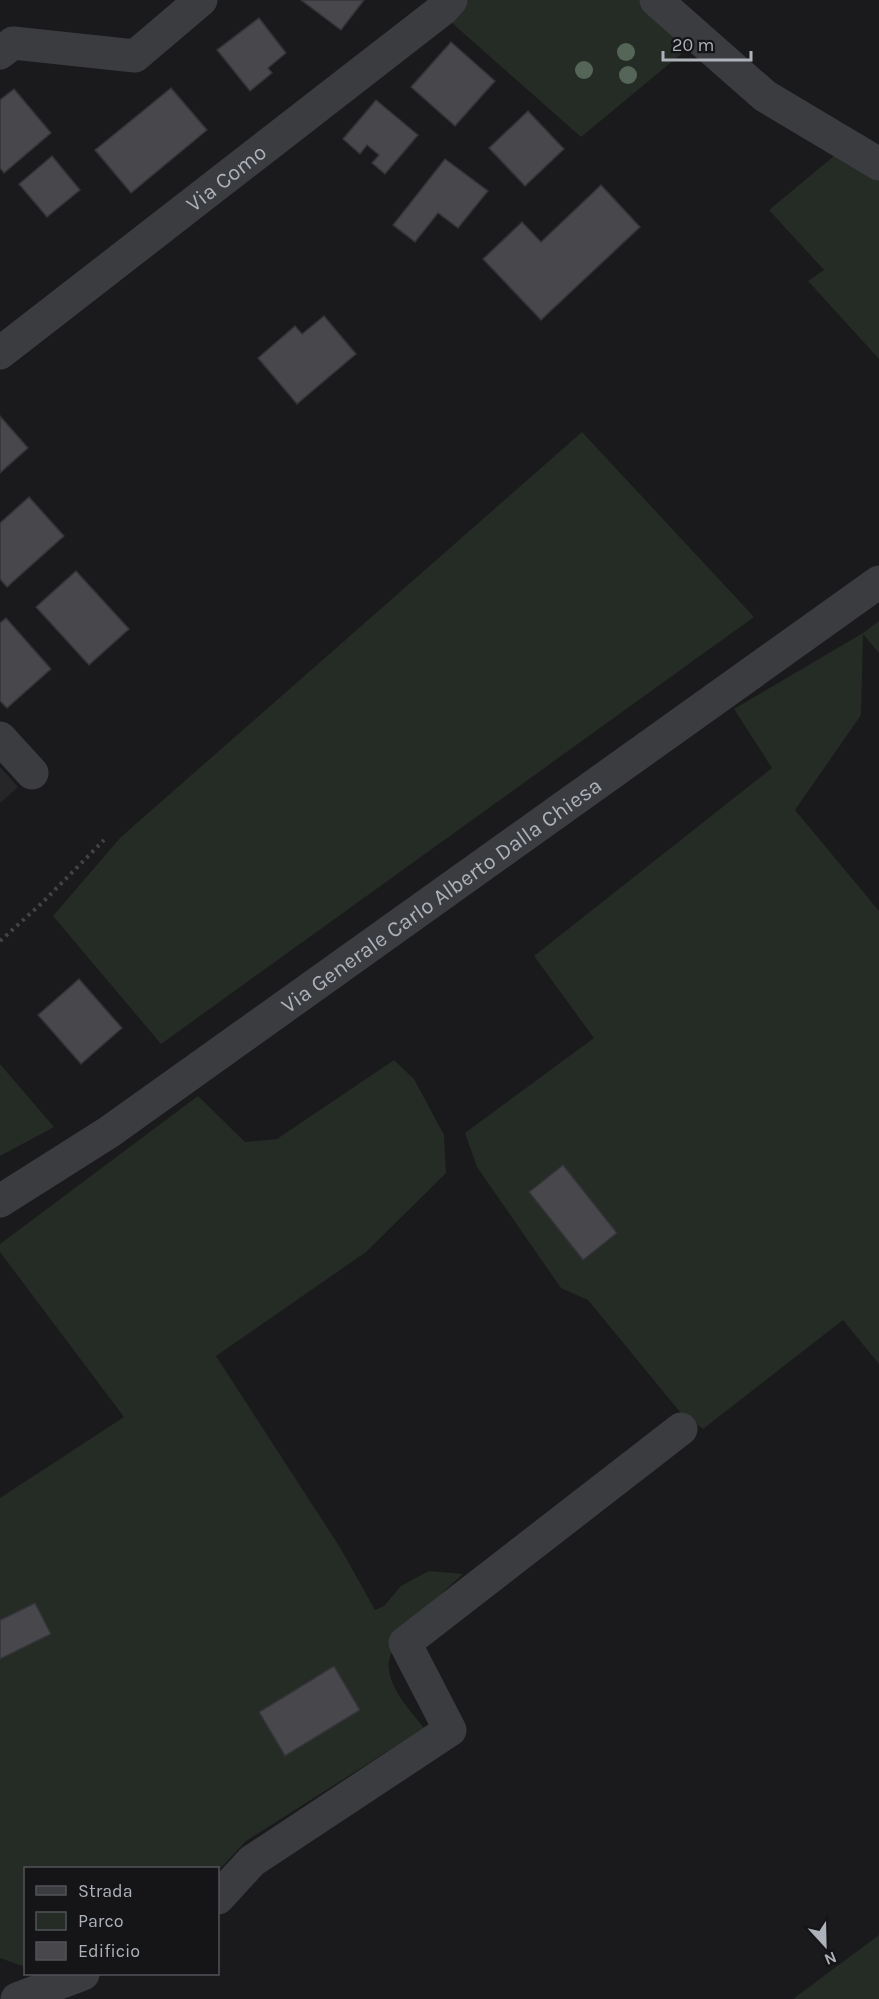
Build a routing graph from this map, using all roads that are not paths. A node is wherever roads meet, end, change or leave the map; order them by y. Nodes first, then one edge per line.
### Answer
1 (201, 0) edge
2 (451, 0) edge
3 (656, 0) edge
4 (4, 44) edge
5 (879, 164) edge
6 (0, 353) edge
7 (879, 582) edge
8 (0, 738) edge
9 (32, 772) dead end
10 (0, 1201) edge
11 (681, 1429) dead end
12 (219, 1897) edge
13 (80, 1975) edge
14 (17, 1999) edge

1 - 4 street
2 - 6 street, Via Como
3 - 5 street
7 - 10 street, Via Generale Carlo Alberto Dalla Chiesa
8 - 9 street
11 - 12 street
13 - 14 street

